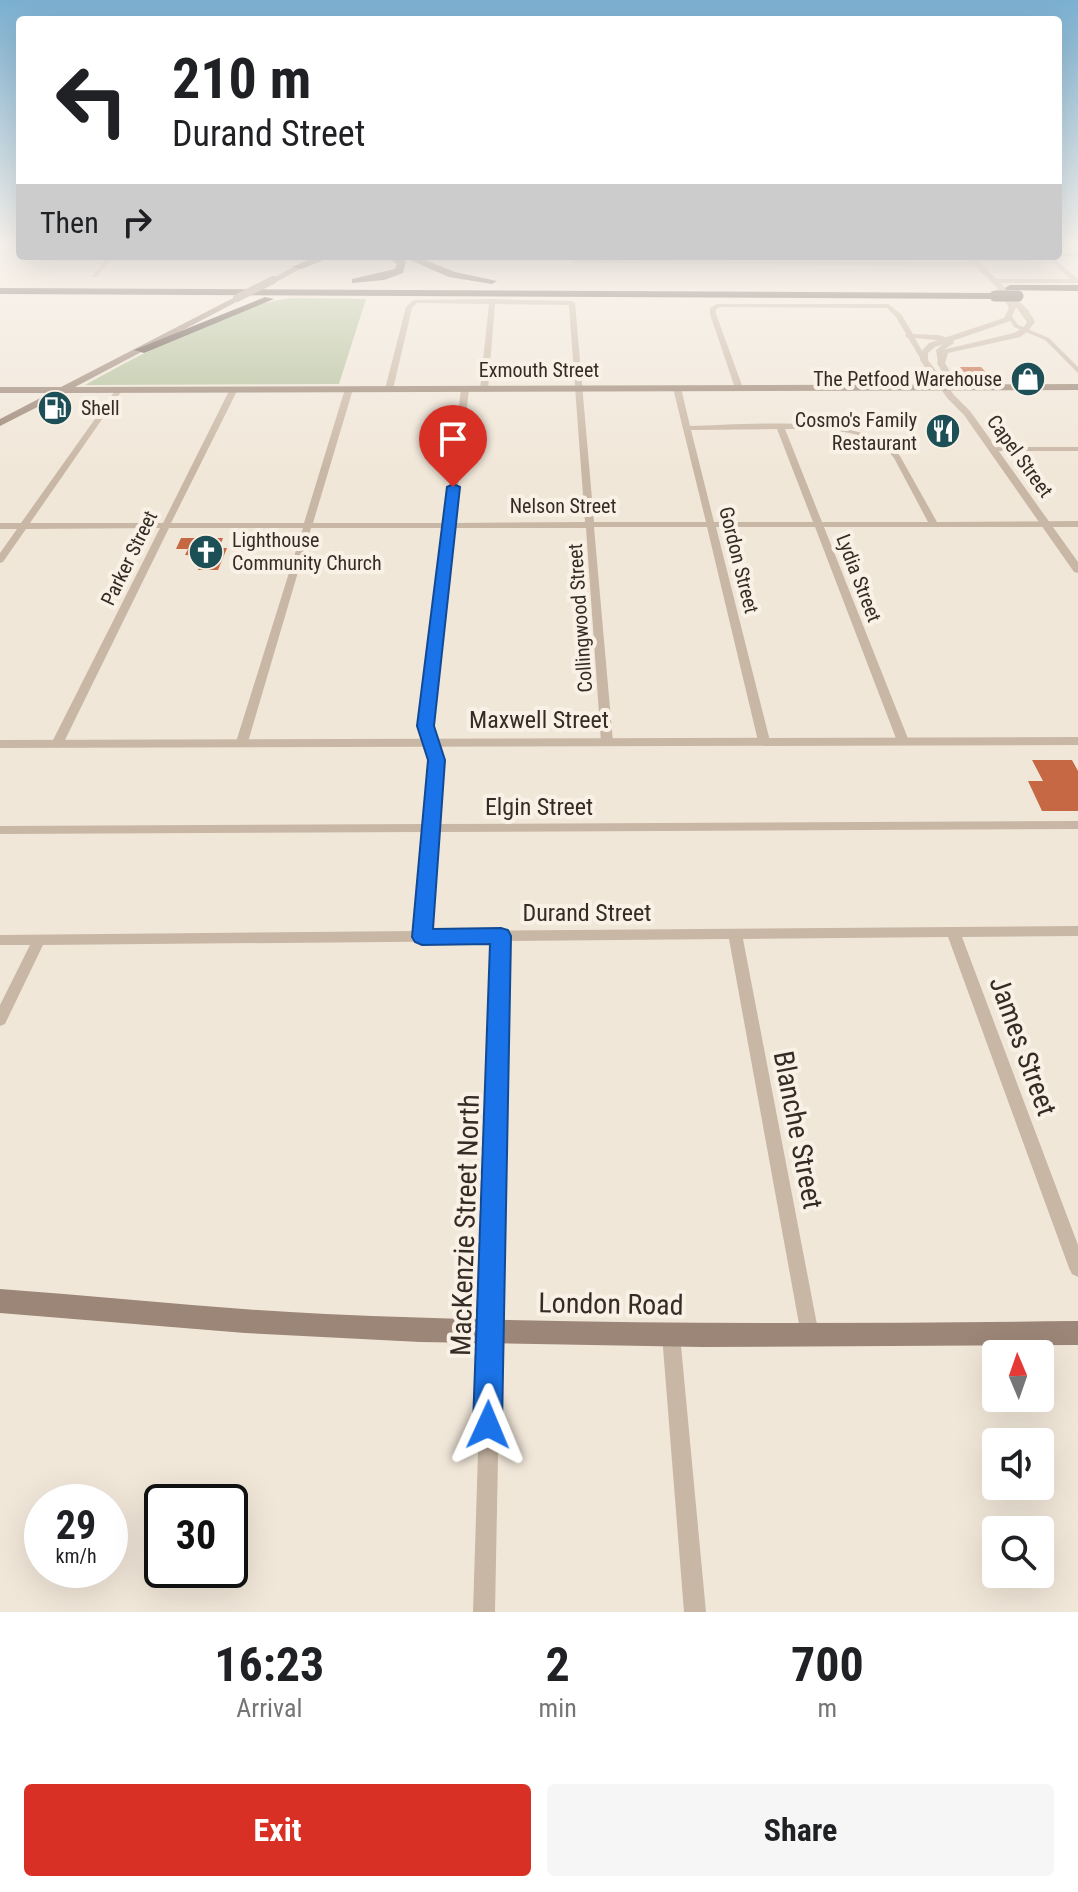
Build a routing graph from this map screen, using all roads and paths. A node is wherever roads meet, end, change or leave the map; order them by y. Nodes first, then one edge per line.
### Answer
1 (199, 318) edge
2 (215, 318) edge
3 (406, 318) edge
4 (490, 318) edge
5 (574, 318) edge
6 (714, 318) edge
7 (899, 318) edge
8 (1006, 318) edge
9 (1010, 318) edge
10 (1029, 318) edge
11 (1029, 327) junction
12 (908, 336) junction
13 (947, 339) junction
14 (140, 350) junction
15 (924, 360) junction
16 (941, 362) junction
17 (1078, 371) edge
18 (1078, 387) edge
19 (580, 388) junction
20 (677, 388) junction
21 (739, 388) junction
22 (944, 388) junction
23 (956, 388) junction
24 (64, 389) junction
25 (119, 389) junction
26 (234, 389) junction
27 (349, 389) junction
28 (389, 389) junction
29 (465, 389) junction
30 (484, 389) junction
31 (0, 390) edge
32 (960, 403) junction
33 (3, 421) edge
34 (687, 428) junction
35 (781, 428) junction
36 (994, 449) junction
37 (1078, 449) edge
38 (591, 524) junction
39 (711, 524) junction
40 (819, 524) junction
41 (934, 524) junction
42 (1046, 524) junction
43 (1078, 524) edge
44 (307, 525) junction
45 (449, 525) junction
46 (0, 526) edge
47 (24, 526) junction
48 (165, 526) junction
49 (0, 560) edge
50 (1078, 570) edge
51 (764, 741) junction
52 (903, 741) junction
53 (1078, 741) edge
54 (242, 742) junction
55 (432, 742) junction
56 (607, 742) junction
57 (0, 744) edge
58 (57, 744) junction
59 (1078, 825) edge
60 (431, 829) junction
61 (0, 830) edge
62 (1078, 931) edge
63 (953, 932) junction
64 (735, 934) junction
65 (501, 936) junction
66 (422, 937) junction
67 (0, 940) edge
68 (39, 940) junction
69 (0, 1020) edge
70 (1078, 1268) edge
71 (0, 1301) edge
72 (490, 1332) junction
73 (1078, 1333) edge
74 (671, 1335) junction
75 (810, 1335) junction
76 (484, 1612) edge
77 (695, 1612) edge

1 - 14 main road, bridge
2 - 14 highway
3 - 28 street
4 - 30 street
5 - 19 street, Collingwood Street
6 - 21 street, Capel Street
7 - 12 street, Capel Street
8 - 13 street
9 - 11 street
10 - 11 street
11 - 16 street
11 - 17 street
12 - 13 street
12 - 15 street, Capel Street
13 - 15 street
13 - 16 street
14 - 24 main road
15 - 22 street, Capel Street
16 - 23 street, Capel Street
18 - 23 main road, Exmouth Street
19 - 20 main road, Exmouth Street
19 - 30 main road, Exmouth Street
19 - 38 street, Collingwood Street
20 - 21 main road, Exmouth Street
20 - 34 street, Gordon Street
21 - 22 main road, Exmouth Street
22 - 23 main road, Exmouth Street
22 - 32 street, Capel Street
23 - 32 street, Capel Street
24 - 25 main road, Exmouth Street
24 - 31 main road, Exmouth Street
24 - 33 main road
25 - 26 main road, Exmouth Street
25 - 47 street
26 - 27 main road, Exmouth Street
26 - 48 street, Parker Street
27 - 28 main road, Exmouth Street
27 - 44 street
28 - 29 main road, Exmouth Street
29 - 30 main road, Exmouth Street
29 - 45 street
31 - 33 main road
32 - 36 street, Capel Street
34 - 35 street
34 - 39 street, Gordon Street
35 - 40 street, Lydia Street
35 - 41 street
36 - 37 street
36 - 42 street, Capel Street
38 - 39 street, Nelson Street
38 - 45 street, Nelson Street
38 - 56 street, Collingwood Street
39 - 40 street, Nelson Street
39 - 51 street, Gordon Street
40 - 41 street, Nelson Street
40 - 52 street, Lydia Street
41 - 42 street, Nelson Street
42 - 43 street, Nelson Street
42 - 50 street, Capel Street
44 - 45 street, Nelson Street
44 - 48 street, Nelson Street
44 - 54 street
45 - 55 street
46 - 47 street, Nelson Street
47 - 48 street, Nelson Street
47 - 49 street
48 - 58 street, Parker Street
51 - 52 street, Maxwell Street
51 - 56 street, Maxwell Street
52 - 53 street, Maxwell Street
54 - 55 street, Maxwell Street
54 - 58 street, Maxwell Street
55 - 56 street, Maxwell Street
55 - 60 street
57 - 58 street, Maxwell Street
59 - 60 street, Elgin Street
60 - 61 street, Elgin Street
60 - 66 street
62 - 63 street, Durand Street
63 - 64 street, Durand Street
63 - 70 street, James Street
64 - 65 street, Durand Street
64 - 75 street, Blanche Street
65 - 66 street, Durand Street
65 - 72 street, MacKenzie Street North
66 - 68 street, Durand Street
67 - 68 street, Durand Street
68 - 69 street
71 - 72 main road, London Road
72 - 74 main road, London Road
72 - 76 street, MacKenzie Street North
73 - 75 main road, London Road
74 - 75 main road, London Road
74 - 77 street

